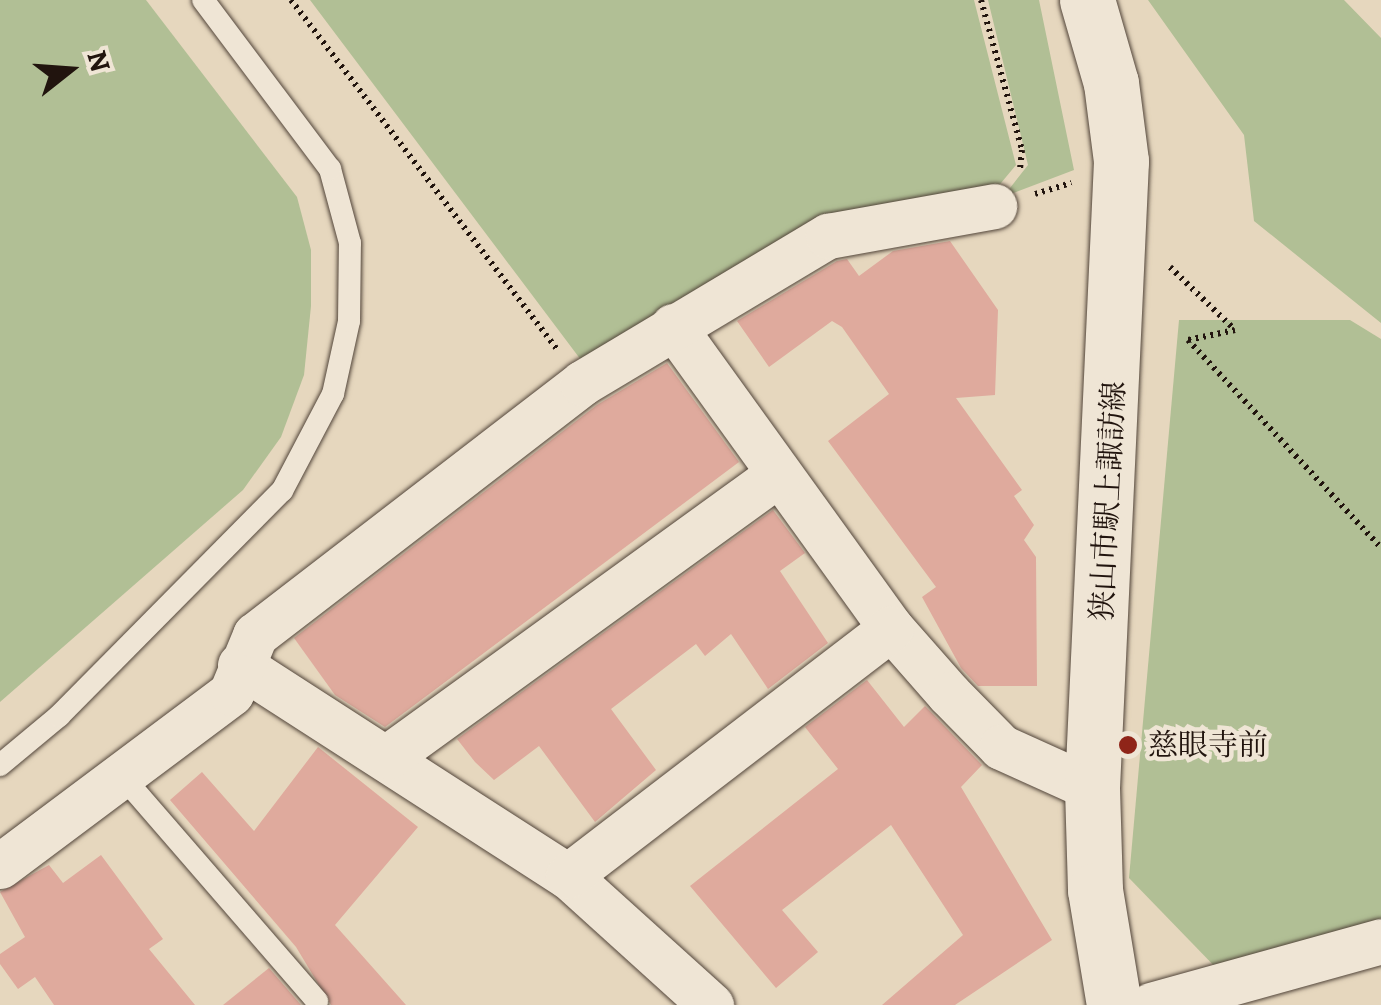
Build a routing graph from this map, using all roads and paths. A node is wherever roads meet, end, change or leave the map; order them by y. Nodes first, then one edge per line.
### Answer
1 (203, 0) edge
2 (291, 0) edge
3 (981, 0) edge
4 (1086, 0) edge
5 (994, 206) joint
6 (1170, 267) dead end
7 (673, 326) junction
8 (582, 383) junction
9 (778, 474) junction
10 (1381, 548) edge
11 (891, 628) junction
12 (240, 665) junction
13 (389, 756) junction
14 (0, 766) edge
15 (122, 776) junction
16 (1092, 788) junction
17 (0, 866) edge
18 (568, 876) junction
19 (1381, 941) edge
20 (1251, 990) edge
21 (317, 1001) dead end
22 (1120, 1004) edge
23 (711, 1005) edge

1 - 14 lane
2 - 8 path
3 - 5 path
4 - 16 street, 狭山市駅上諏訪線
5 - 7 street
6 - 10 path
7 - 8 street
7 - 9 street
8 - 12 street
9 - 11 street
9 - 13 street
11 - 16 street
11 - 18 street
12 - 13 street
12 - 15 street
13 - 18 street
15 - 17 street
15 - 21 lane
16 - 22 street, 狭山市駅上諏訪線
18 - 23 street
19 - 20 street
20 - 22 street

